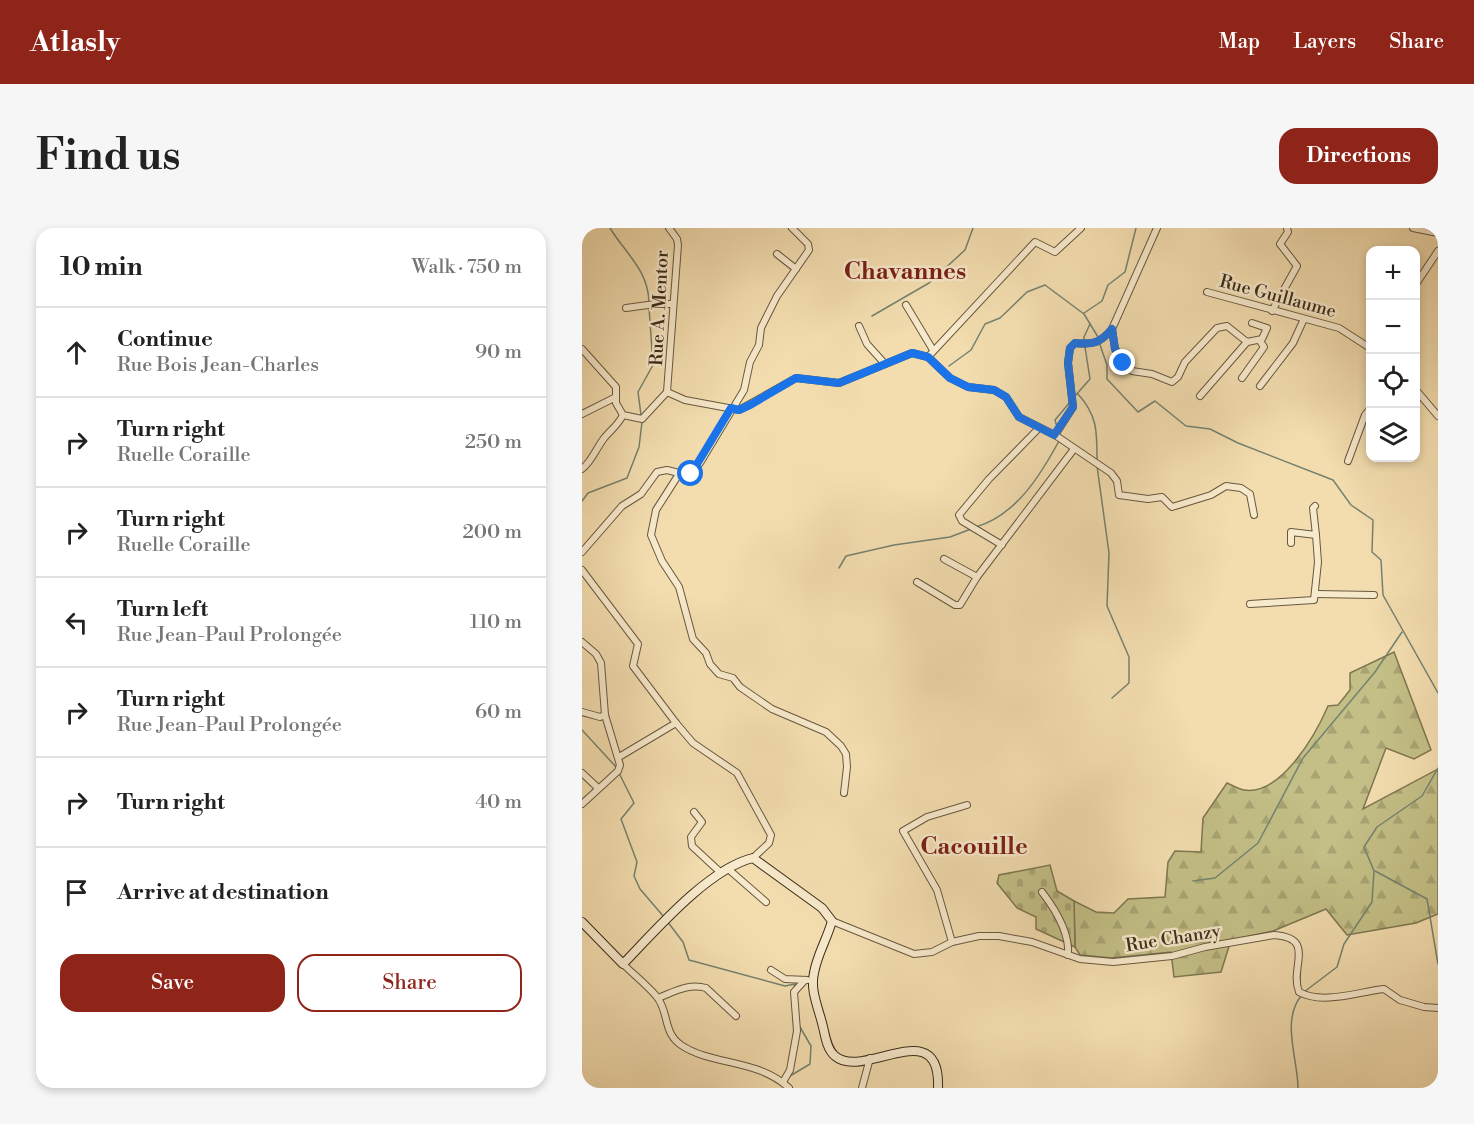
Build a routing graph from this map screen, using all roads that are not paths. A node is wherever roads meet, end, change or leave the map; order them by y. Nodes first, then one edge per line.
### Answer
1 (669, 228) edge
2 (792, 228) edge
3 (1081, 228) edge
4 (1157, 228) edge
5 (1287, 228) edge
6 (1413, 228) edge
7 (1438, 233) edge
8 (1438, 252) edge
9 (777, 254) dead end
10 (796, 269) junction
11 (1420, 278) edge
12 (1207, 292) dead end
13 (673, 304) junction
14 (906, 305) dead end
15 (626, 308) dead end
16 (1272, 311) junction
17 (1303, 321) junction
18 (1252, 323) dead end
19 (859, 326) dead end
20 (1112, 329) junction
21 (1260, 341) junction
22 (1247, 342) junction
23 (1366, 343) edge
24 (582, 349) edge
25 (933, 350) junction
26 (928, 357) junction
27 (885, 364) junction
28 (1242, 378) dead end
29 (1260, 386) dead end
30 (667, 392) junction
31 (1420, 395) edge
32 (1200, 396) dead end
33 (616, 398) junction
34 (731, 408) junction
35 (582, 414) edge
36 (1366, 414) edge
37 (623, 415) junction
38 (1438, 416) edge
39 (1039, 428) junction
40 (1054, 435) junction
41 (1074, 449) junction
42 (1348, 461) dead end
43 (582, 469) edge
44 (679, 474) junction
45 (1315, 506) dead end
46 (1254, 515) dead end
47 (1316, 535) junction
48 (1291, 543) dead end
49 (1002, 545) junction
50 (582, 552) edge
51 (944, 559) dead end
52 (582, 570) edge
53 (977, 577) junction
54 (917, 582) dead end
55 (1316, 594) junction
56 (1374, 595) dead end
57 (1250, 604) dead end
58 (582, 642) edge
59 (582, 712) edge
60 (604, 715) junction
61 (676, 723) junction
62 (619, 757) junction
63 (582, 773) edge
64 (598, 788) junction
65 (844, 793) dead end
66 (582, 804) edge
67 (967, 806) dead end
68 (694, 812) dead end
69 (753, 858) junction
70 (724, 870) junction
71 (1042, 892) dead end
72 (766, 902) dead end
73 (832, 921) junction
74 (582, 922) edge
75 (952, 942) junction
76 (1068, 955) junction
77 (623, 964) junction
78 (771, 970) dead end
79 (809, 980) junction
80 (658, 998) junction
81 (1438, 1008) edge
82 (736, 1016) dead end
83 (870, 1058) junction
84 (783, 1082) junction
85 (789, 1088) edge
86 (862, 1088) edge
87 (938, 1088) edge

1 - 13 street, Rue A. Mentor
2 - 10 street
3 - 25 street
4 - 20 street
5 - 16 street
6 - 7 street
8 - 11 street
9 - 10 street
10 - 34 street
12 - 16 street, Rue Guillaume
13 - 15 street
13 - 30 street, Rue A. Mentor
14 - 25 street
16 - 17 street, Rue Guillaume
17 - 23 street, Rue Guillaume
17 - 29 street
18 - 21 street
19 - 27 street
20 - 22 street
20 - 40 street
21 - 22 street
21 - 28 street
22 - 32 street
24 - 33 street
25 - 26 street
26 - 27 street
26 - 39 street
27 - 34 street
30 - 34 street
30 - 37 street
31 - 38 street
33 - 35 street
33 - 37 street
34 - 44 street
36 - 42 street
37 - 43 street
39 - 40 street
39 - 49 street
40 - 41 street
41 - 46 street
41 - 49 street
44 - 50 street
44 - 65 street
45 - 47 street
47 - 48 street
47 - 55 street
49 - 53 street
51 - 53 street
52 - 61 street
53 - 54 street
55 - 56 street
55 - 57 street
58 - 60 street
59 - 60 street
60 - 62 street
61 - 62 street
61 - 69 street
62 - 64 street
63 - 64 street
64 - 66 street
67 - 75 street
68 - 70 street
69 - 70 street
69 - 73 street
70 - 72 street
70 - 77 street
71 - 76 street
73 - 75 street, Rue Chanzy
73 - 79 street
74 - 77 street
75 - 76 street, Rue Chanzy
76 - 81 street, Rue Chanzy
77 - 80 street
78 - 79 street
79 - 83 street
79 - 84 street
80 - 82 street
80 - 84 street
83 - 86 street
83 - 87 street
84 - 85 street

